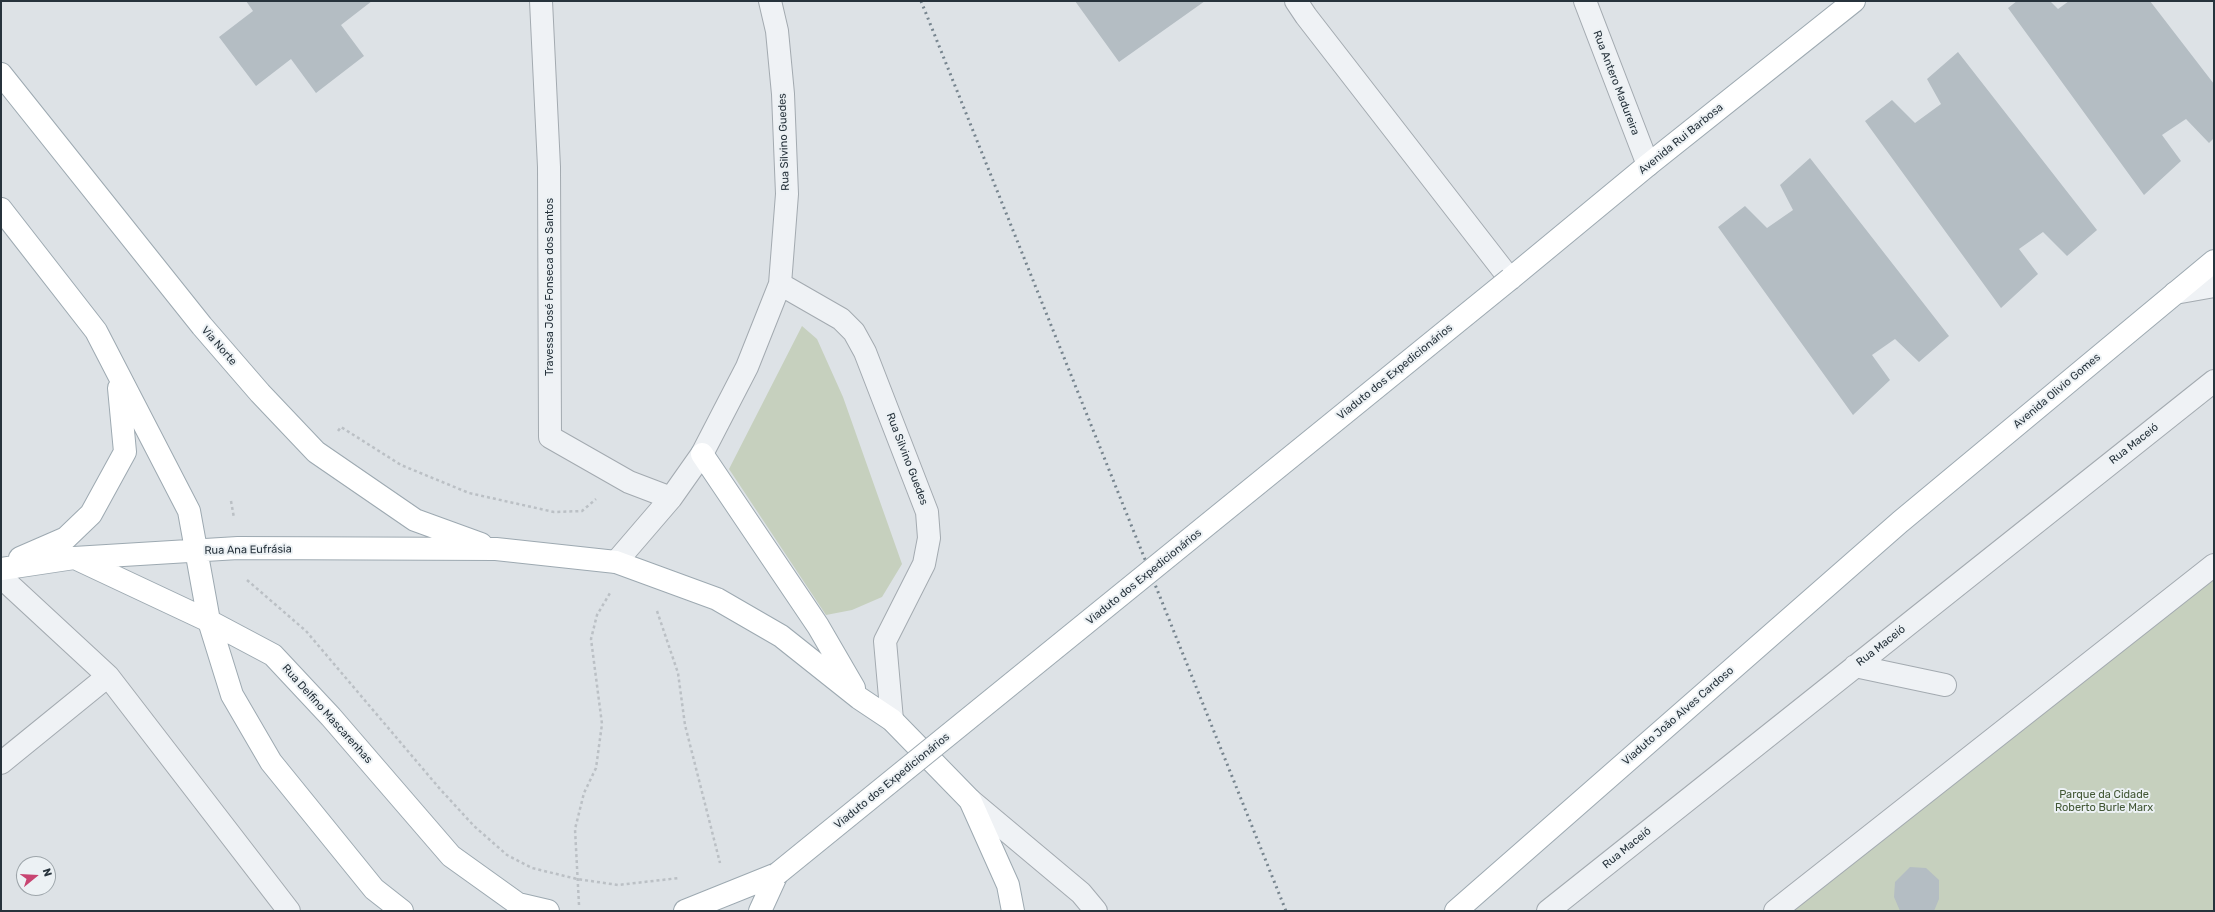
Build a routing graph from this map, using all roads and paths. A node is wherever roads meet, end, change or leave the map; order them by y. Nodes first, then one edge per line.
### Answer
1 (541, 1) edge
2 (770, 1) edge
3 (1296, 1) edge
4 (1585, 1) edge
5 (1854, 1) edge
6 (1, 74) edge
7 (1648, 165) junction
8 (1, 209) edge
9 (2214, 261) edge
10 (1510, 279) junction
11 (780, 284) junction
12 (2214, 286) edge
13 (2175, 293) junction
14 (118, 377) junction
15 (2214, 381) edge
16 (316, 452) junction
17 (702, 454) junction
18 (618, 476) junction
19 (671, 498) junction
20 (231, 501) dead end
21 (1900, 522) joint
22 (238, 548) junction
23 (496, 549) junction
24 (197, 551) junction
25 (74, 558) junction
26 (616, 562) junction
27 (2214, 566) edge
28 (1, 568) edge
29 (651, 575) junction
30 (1, 577) edge
31 (208, 621) junction
32 (1855, 666) junction
33 (108, 676) junction
34 (1945, 685) dead end
35 (859, 698) junction
36 (892, 720) junction
37 (1, 763) edge
38 (970, 800) junction
39 (721, 870) dead end
40 (777, 874) junction
41 (684, 877) dead end
42 (577, 879) junction
43 (289, 911) edge
44 (402, 911) edge
45 (548, 911) edge
46 (580, 911) edge
47 (685, 911) edge
48 (760, 911) edge
49 (1013, 911) edge
50 (1096, 911) edge
51 (1456, 911) edge
52 (1548, 911) edge
53 (1775, 911) edge

1 - 18 street, Travessa José Fonseca dos Santos
2 - 11 street, Rua Silvino Guedes
3 - 10 street
4 - 7 street, Rua Antero Madureira
5 - 7 main road, Avenida Rui Barbosa
6 - 16 main road, Via Norte
7 - 10 main road, Avenida Rui Barbosa
8 - 14 main road
9 - 13 main road, Avenida Olivio Gomes
10 - 40 main road, Viaduto dos Expedicionários, bridge
11 - 17 street, Rua Silvino Guedes
11 - 36 street, Rua Silvino Guedes
12 - 13 street
13 - 21 main road, Avenida Olivio Gomes
14 - 24 main road
14 - 28 main road
15 - 32 street, Rua Maceió
16 - 18 path
16 - 23 main road, Via Norte
17 - 19 street, Rua Silvino Guedes
17 - 35 main road
18 - 19 street, Travessa José Fonseca dos Santos
19 - 26 street, Rua Silvino Guedes
20 - 22 path
21 - 51 main road, Viaduto João Alves Cardoso
22 - 23 main road, Rua Ana Eufrásia
22 - 24 main road, Rua Ana Eufrásia
22 - 42 path
23 - 26 main road
24 - 25 main road, Rua Ana Eufrásia
24 - 31 main road
25 - 28 main road, Rua Ana Eufrásia
25 - 31 main road, Rua Delfino Mascarenhas
26 - 29 main road
26 - 42 path
27 - 53 street
29 - 35 main road
29 - 39 path
30 - 33 street
31 - 44 main road
31 - 45 main road, Rua Delfino Mascarenhas
32 - 34 street
32 - 52 street, Rua Maceió
33 - 37 street
33 - 43 street
35 - 36 main road
36 - 38 main road
38 - 49 main road
38 - 50 street
40 - 47 main road
40 - 48 main road
41 - 42 path
42 - 46 path

